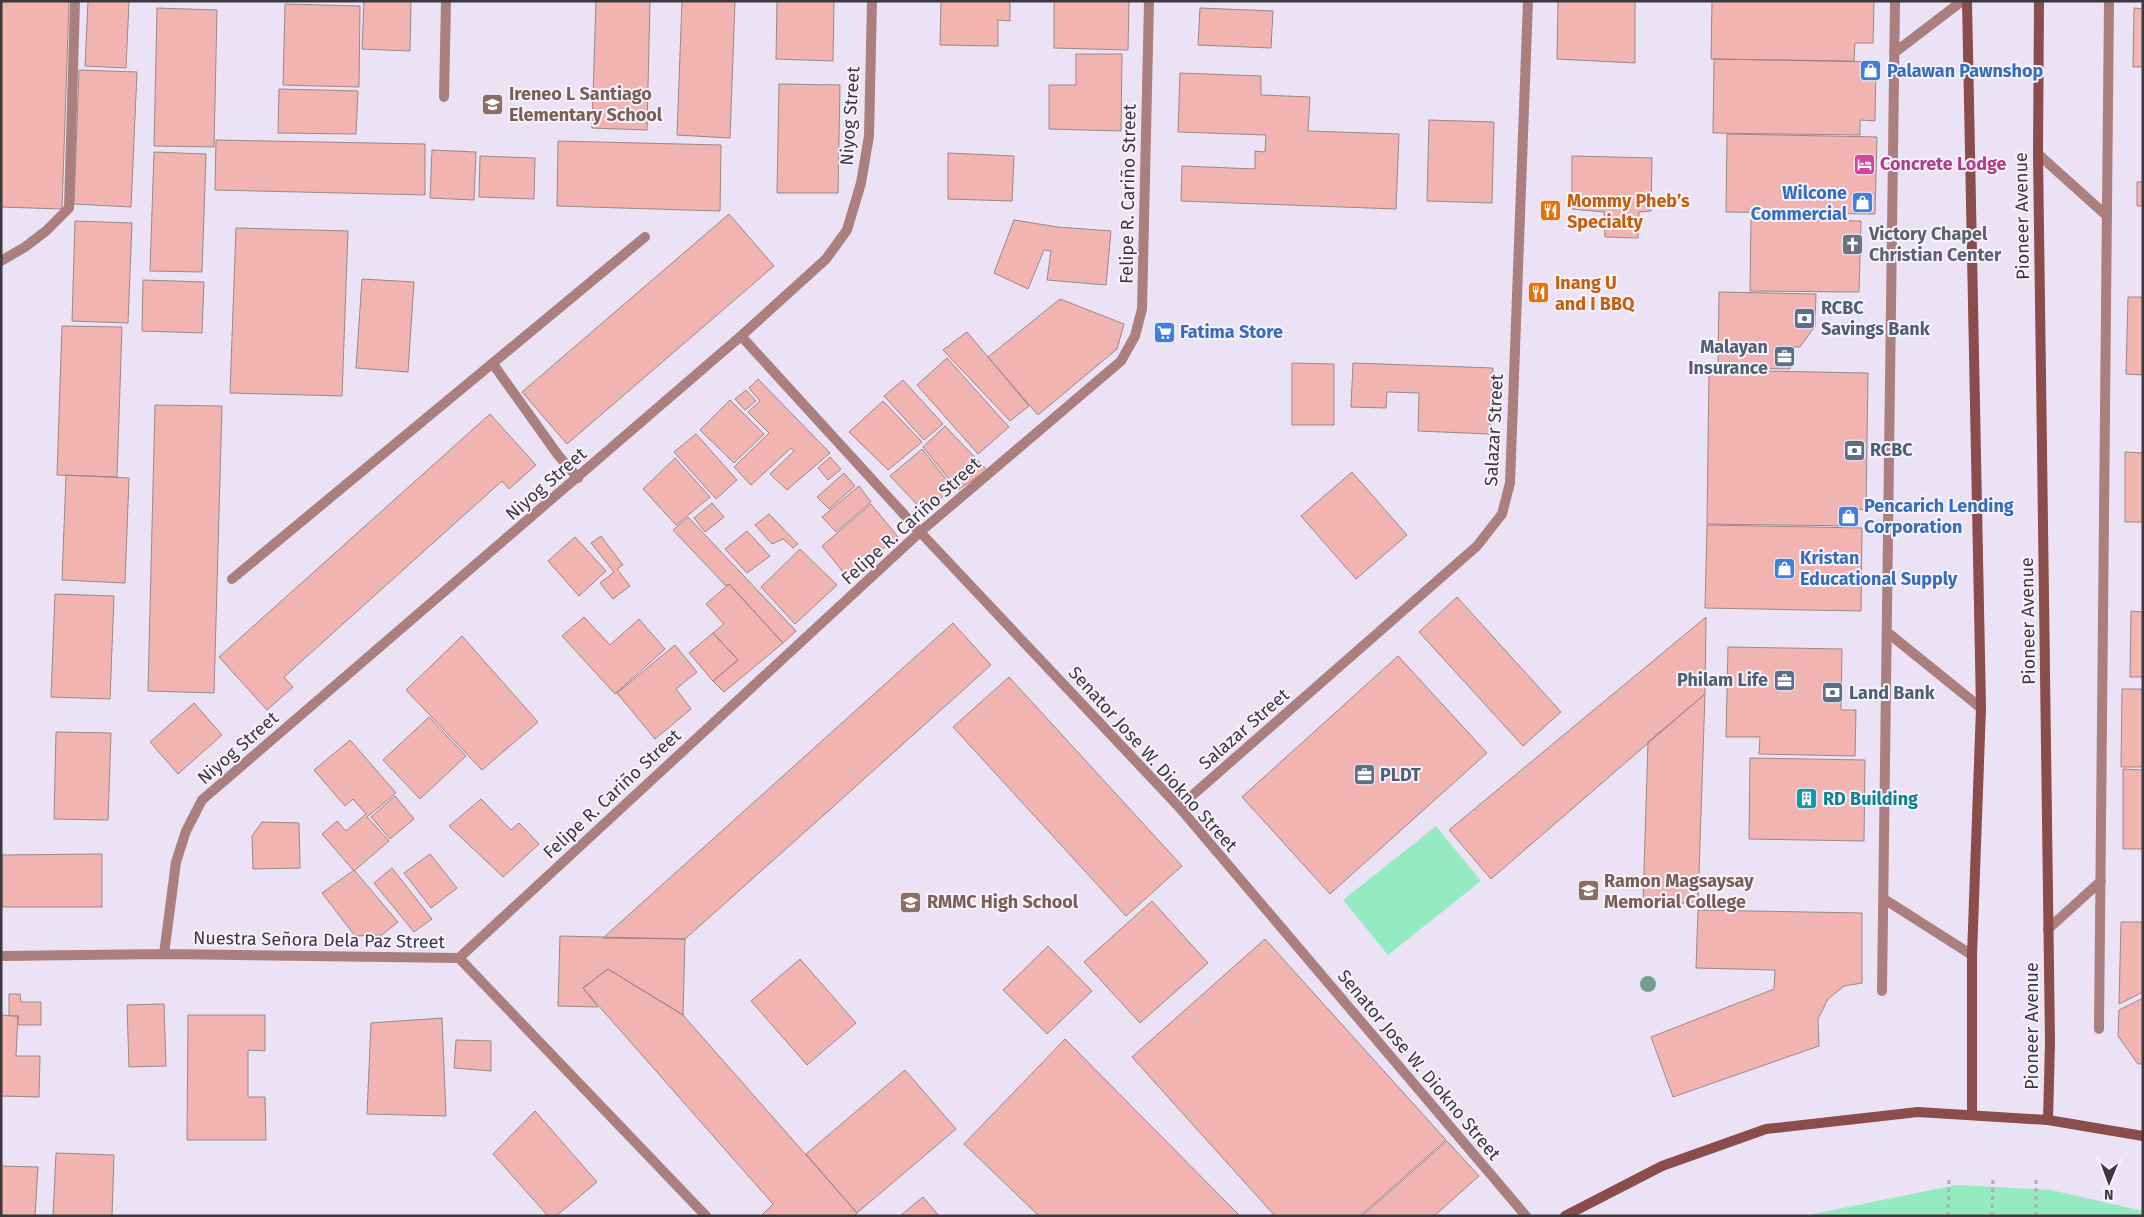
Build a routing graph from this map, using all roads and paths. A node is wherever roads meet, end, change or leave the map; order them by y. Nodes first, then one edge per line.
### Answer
1 (75, 1) edge
2 (446, 1) edge
3 (872, 1) edge
4 (1148, 1) edge
5 (1528, 1) edge
6 (1895, 1) edge
7 (1962, 1) edge
8 (1967, 1) edge
9 (2038, 1) edge
10 (2109, 1) edge
11 (1894, 53) junction
12 (444, 97) dead end
13 (2038, 154) junction
14 (2107, 216) junction
15 (645, 236) dead end
16 (1, 260) edge
17 (741, 336) junction
18 (493, 364) junction
19 (578, 478) junction
20 (920, 532) junction
21 (232, 579) dead end
22 (1887, 632) junction
23 (1981, 708) junction
24 (1179, 807) junction
25 (2101, 880) junction
26 (1884, 899) junction
27 (2048, 929) junction
28 (164, 954) junction
29 (1972, 955) junction
30 (1, 956) edge
31 (459, 958) junction
32 (1882, 991) dead end
33 (2099, 1029) dead end
34 (1972, 1115) junction
35 (2048, 1120) junction
36 (2143, 1136) edge
37 (1949, 1176) dead end
38 (1992, 1178) dead end
39 (2036, 1180) dead end
40 (706, 1216) edge
41 (1526, 1216) edge
42 (1565, 1216) edge
43 (1948, 1216) edge
44 (1992, 1216) edge
45 (2036, 1216) edge

1 - 16 street
2 - 12 street
3 - 17 street, Niyog Street
4 - 20 street, Felipe R. Cariño Street
5 - 24 street, Salazar Street
6 - 11 street
7 - 11 street
8 - 23 main road
9 - 13 main road, Pioneer Avenue
10 - 14 street
11 - 22 street
13 - 14 street
13 - 27 main road, Pioneer Avenue
14 - 25 street
15 - 18 street
17 - 19 street, Niyog Street
17 - 20 street, Senator Jose W. Diokno Street
18 - 19 street
18 - 21 street
19 - 28 street, Niyog Street
20 - 24 street, Senator Jose W. Diokno Street
20 - 31 street, Felipe R. Cariño Street
22 - 23 street
22 - 26 street
23 - 29 main road
24 - 41 street, Senator Jose W. Diokno Street
25 - 27 street
25 - 33 street
26 - 29 street
26 - 32 street
27 - 35 main road, Pioneer Avenue
28 - 30 street, Nuestra Señora Dela Paz Street
28 - 31 street, Nuestra Señora Dela Paz Street
29 - 34 main road
31 - 40 street, Nuestra Señora Dela Paz Street
34 - 35 main road
34 - 42 main road
35 - 36 main road
37 - 43 path
38 - 44 path
39 - 45 path

